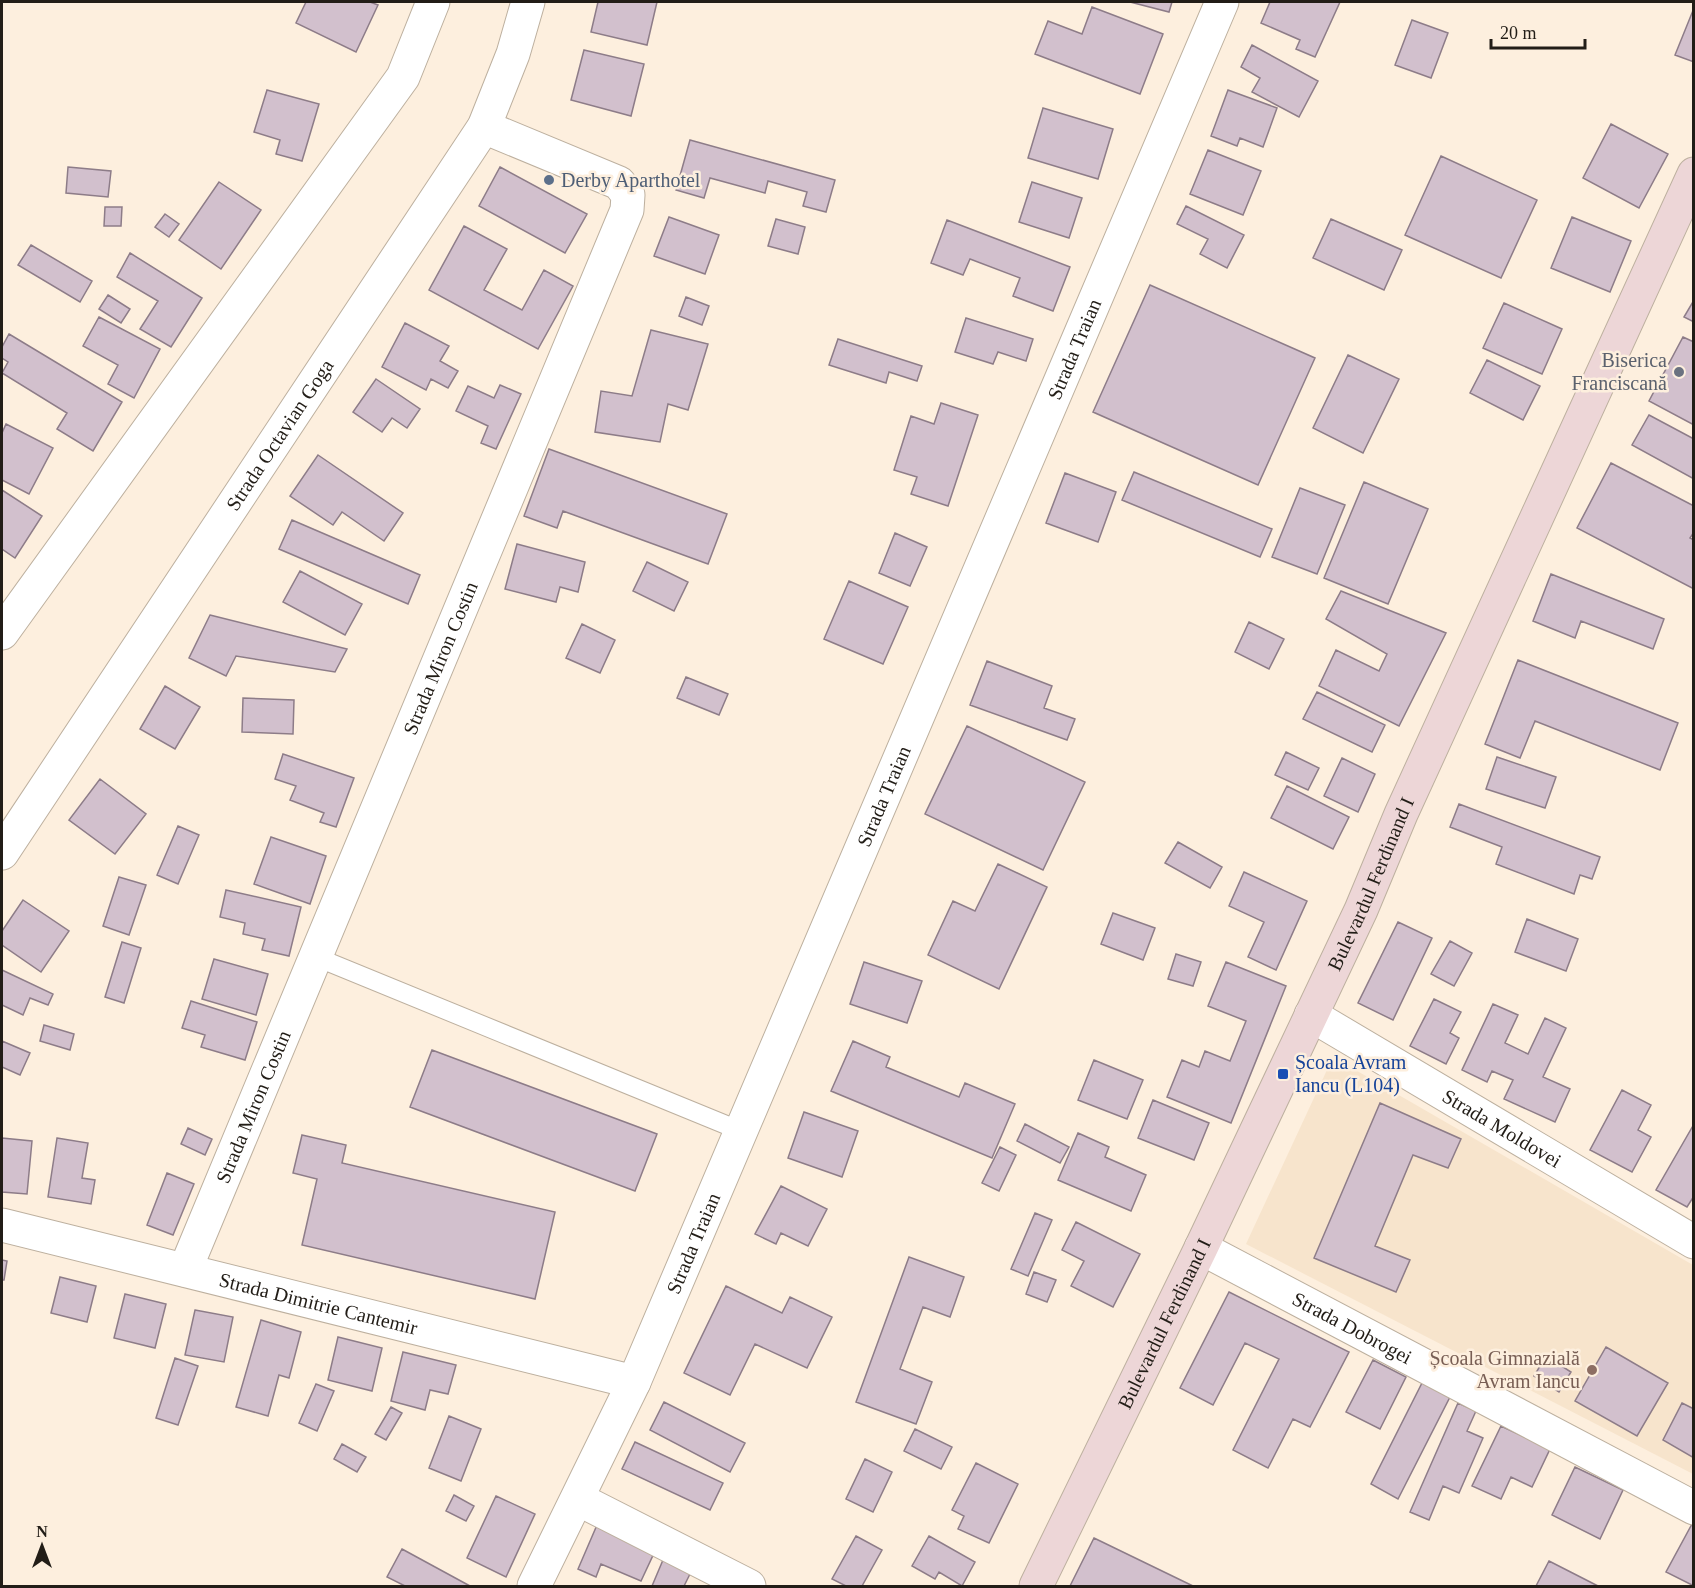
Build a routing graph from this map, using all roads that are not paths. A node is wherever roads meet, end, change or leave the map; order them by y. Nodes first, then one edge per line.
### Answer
1 (434, 2) edge
2 (528, 2) edge
3 (1222, 2) edge
4 (484, 127) junction
5 (1694, 174) edge
6 (2, 633) edge
7 (2, 853) edge
8 (316, 957) junction
9 (1311, 1015) junction
10 (741, 1131) junction
11 (2, 1225) edge
12 (1694, 1242) edge
13 (1201, 1248) junction
14 (186, 1270) junction
15 (634, 1382) junction
16 (578, 1499) junction
17 (1694, 1508) edge
18 (534, 1587) edge
19 (749, 1587) edge
20 (1036, 1587) edge

1 - 6 street
2 - 4 street, Strada Octavian Goga
3 - 10 street, Strada Traian
4 - 7 street, Strada Octavian Goga
4 - 8 street, Strada Miron Costin
5 - 9 main road, Bulevardul Ferdinand I
8 - 10 lane
8 - 14 street, Strada Miron Costin
9 - 12 street, Strada Moldovei
9 - 13 main road, Bulevardul Ferdinand I
10 - 15 street, Strada Traian
11 - 14 street, Strada Dimitrie Cantemir
13 - 17 street, Strada Dobrogei
13 - 20 main road, Bulevardul Ferdinand I
14 - 15 street, Strada Dimitrie Cantemir
15 - 16 street, Strada Traian
16 - 18 street, Strada Traian
16 - 19 street

